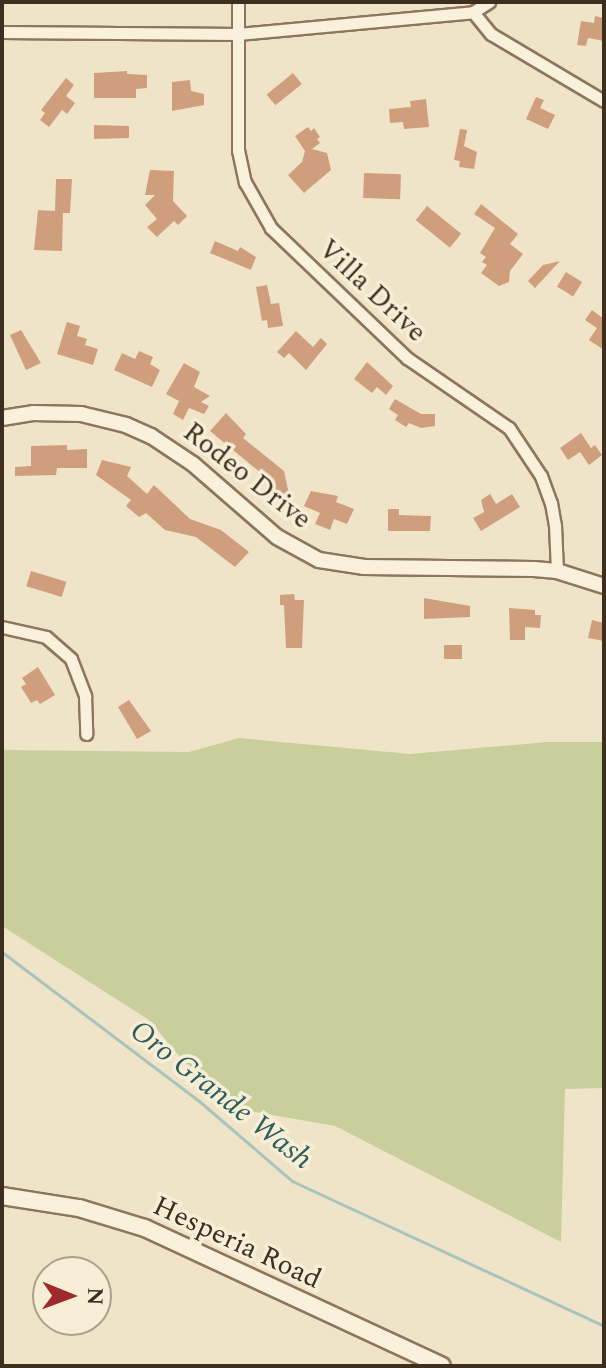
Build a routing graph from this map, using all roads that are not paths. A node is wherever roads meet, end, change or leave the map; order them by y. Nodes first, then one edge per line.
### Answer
1 (238, 2) edge
2 (489, 2) edge
3 (473, 12) junction
4 (2, 32) edge
5 (238, 34) junction
6 (604, 101) edge
7 (2, 418) edge
8 (557, 571) junction
9 (604, 586) edge
10 (2, 627) edge
11 (86, 734) dead end
12 (2, 1196) edge
13 (442, 1366) edge

1 - 5 street, Villa Drive
2 - 3 street
3 - 5 street
3 - 6 street
4 - 5 street
5 - 8 street, Villa Drive
7 - 8 street, Rodeo Drive
8 - 9 street, Rodeo Drive
10 - 11 street
12 - 13 main road, Hesperia Road

